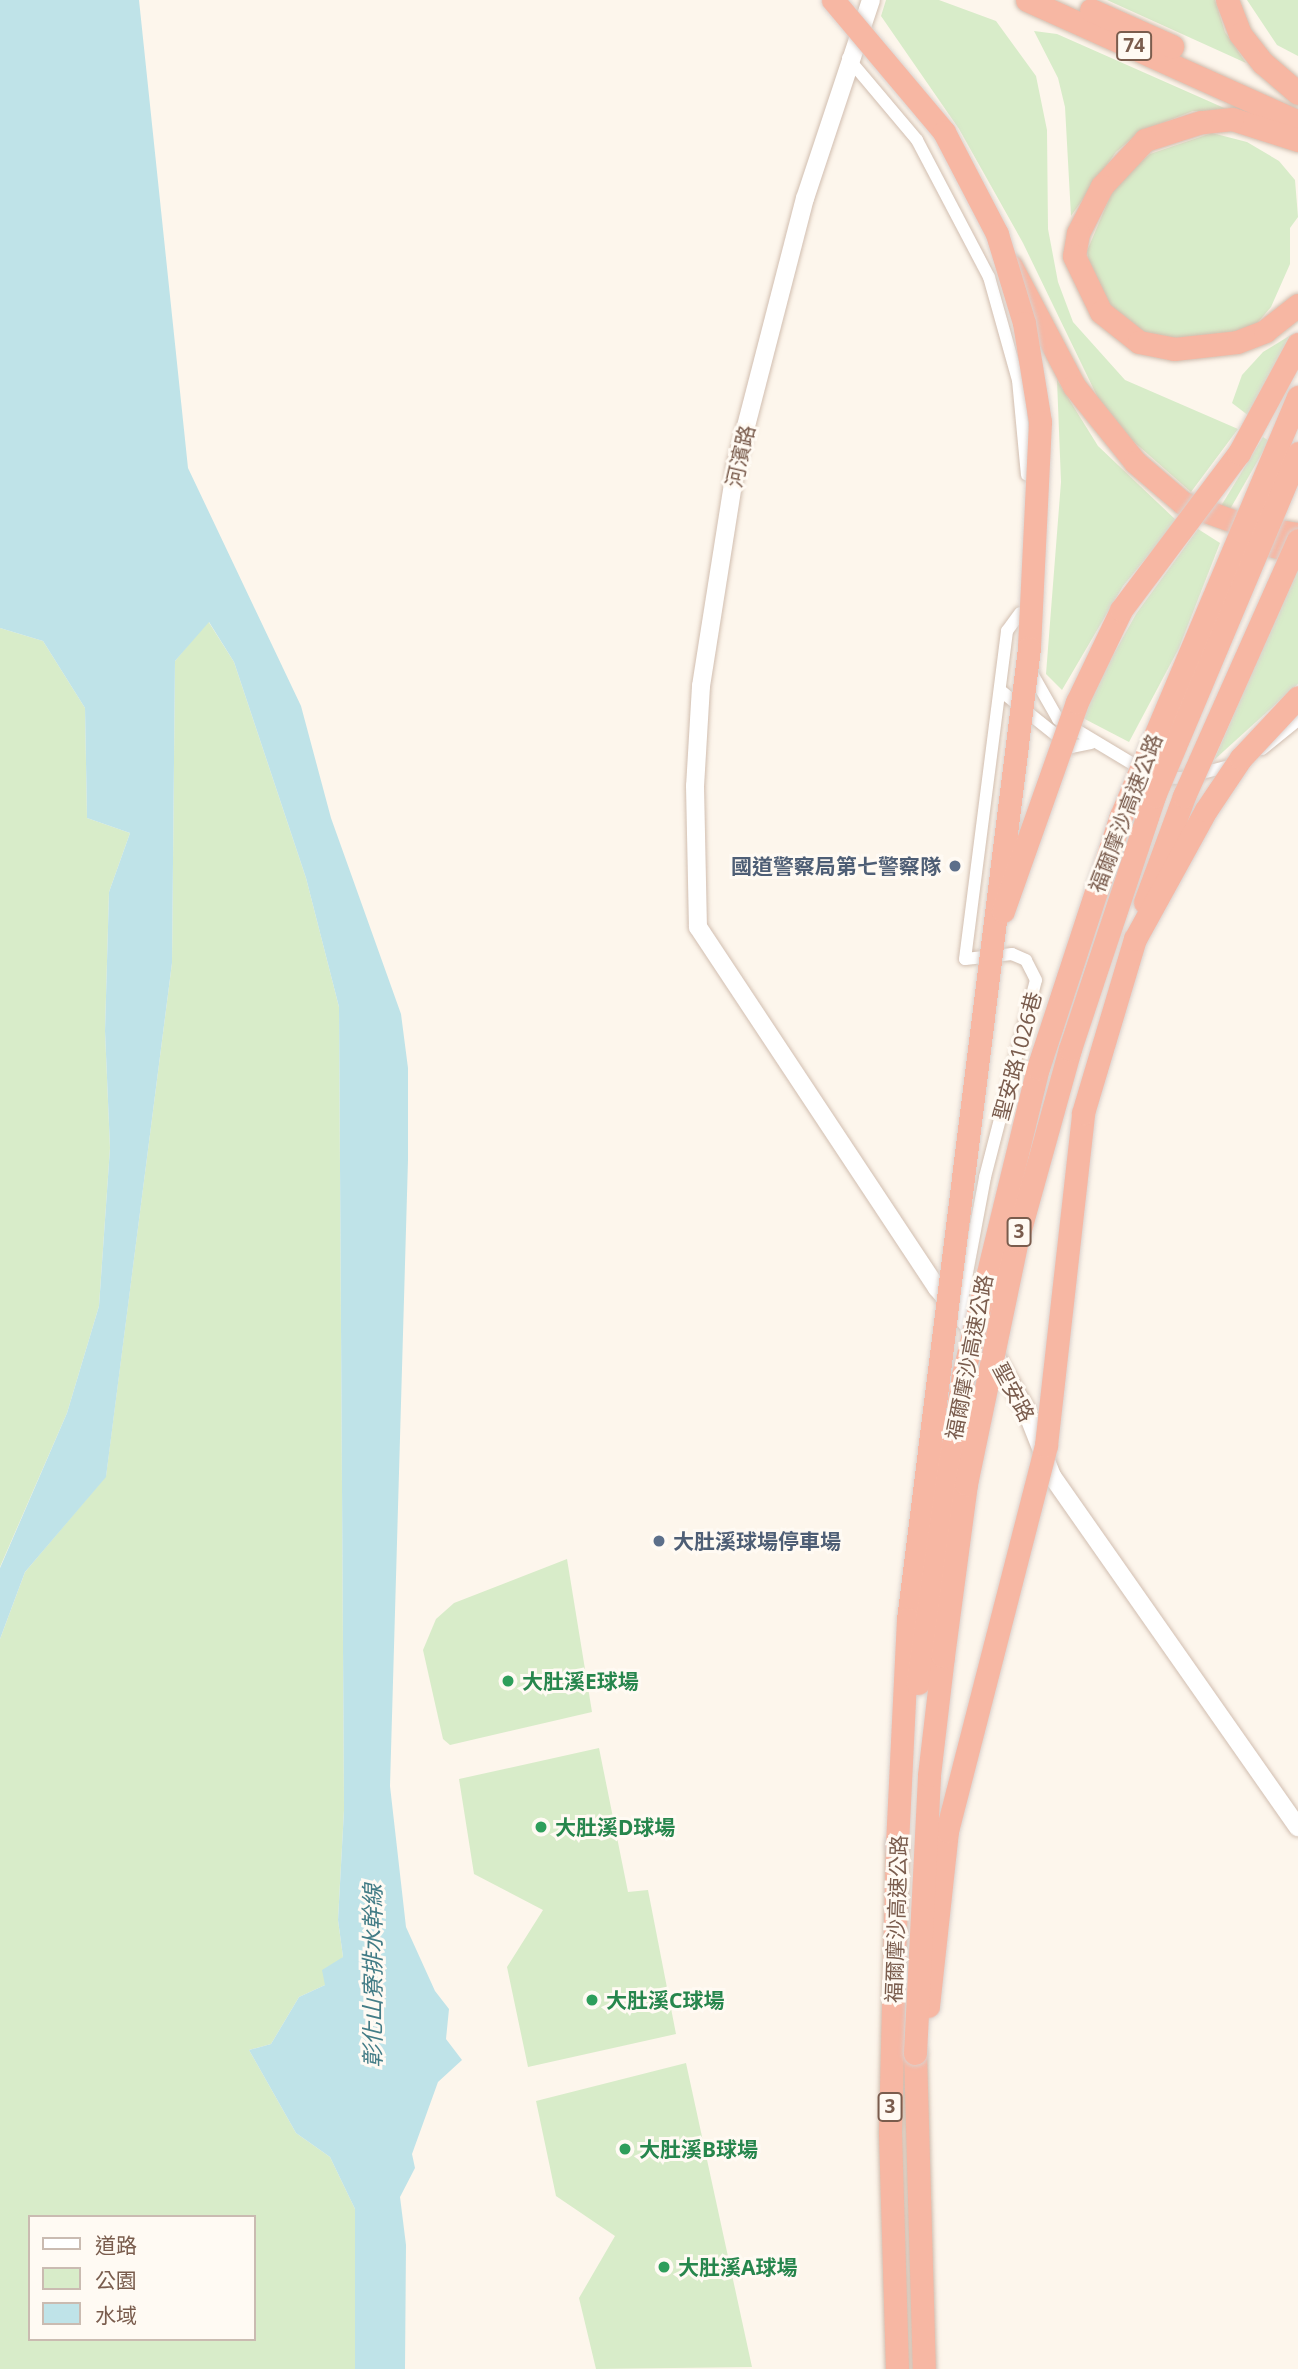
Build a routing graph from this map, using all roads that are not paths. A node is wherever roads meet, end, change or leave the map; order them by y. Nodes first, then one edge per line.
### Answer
1 (832, 0) edge
2 (871, 0) edge
3 (1027, 0) edge
4 (1068, 0) edge
5 (1227, 0) edge
6 (848, 58) junction
7 (1243, 87) junction
8 (1298, 93) edge
9 (1298, 105) edge
10 (1298, 122) edge
11 (1298, 140) edge
12 (1009, 263) junction
13 (1298, 305) edge
14 (1298, 344) edge
15 (1298, 397) edge
16 (1298, 453) edge
17 (1183, 503) junction
18 (1298, 534) edge
19 (1298, 540) edge
20 (1298, 553) edge
21 (1020, 613) junction
22 (1001, 691) junction
23 (1298, 697) edge
24 (1298, 720) edge
25 (1091, 743) junction
26 (996, 926) junction
27 (698, 927) joint
28 (1135, 939) junction
29 (959, 1317) junction
30 (1298, 1827) edge
31 (897, 1844) junction
32 (915, 2053) junction
33 (897, 2369) edge
34 (923, 2369) edge

1 - 12 highway, bridge
2 - 6 street, 河濱路
3 - 7 highway, 74
4 - 7 highway, 74
5 - 8 highway
6 - 21 street
6 - 27 street, 河濱路
7 - 9 highway, 74
7 - 10 highway, 74
11 - 13 highway
12 - 17 highway
12 - 26 highway, bridge
14 - 26 highway, bridge
15 - 31 highway, 福爾摩沙高速公路 / 3, bridge
16 - 32 highway, 福爾摩沙高速公路 / 3, bridge
17 - 18 highway
17 - 20 highway
19 - 28 highway, bridge
21 - 22 street, 聖安路1026巷
21 - 25 street
22 - 25 street
22 - 29 street, 聖安路1026巷
23 - 28 highway, bridge
24 - 25 street
26 - 31 highway, bridge
27 - 29 street, 聖安路
28 - 32 highway, bridge
29 - 30 street, 聖安路
31 - 33 highway, 福爾摩沙高速公路 / 3
32 - 34 highway, 福爾摩沙高速公路 / 3

